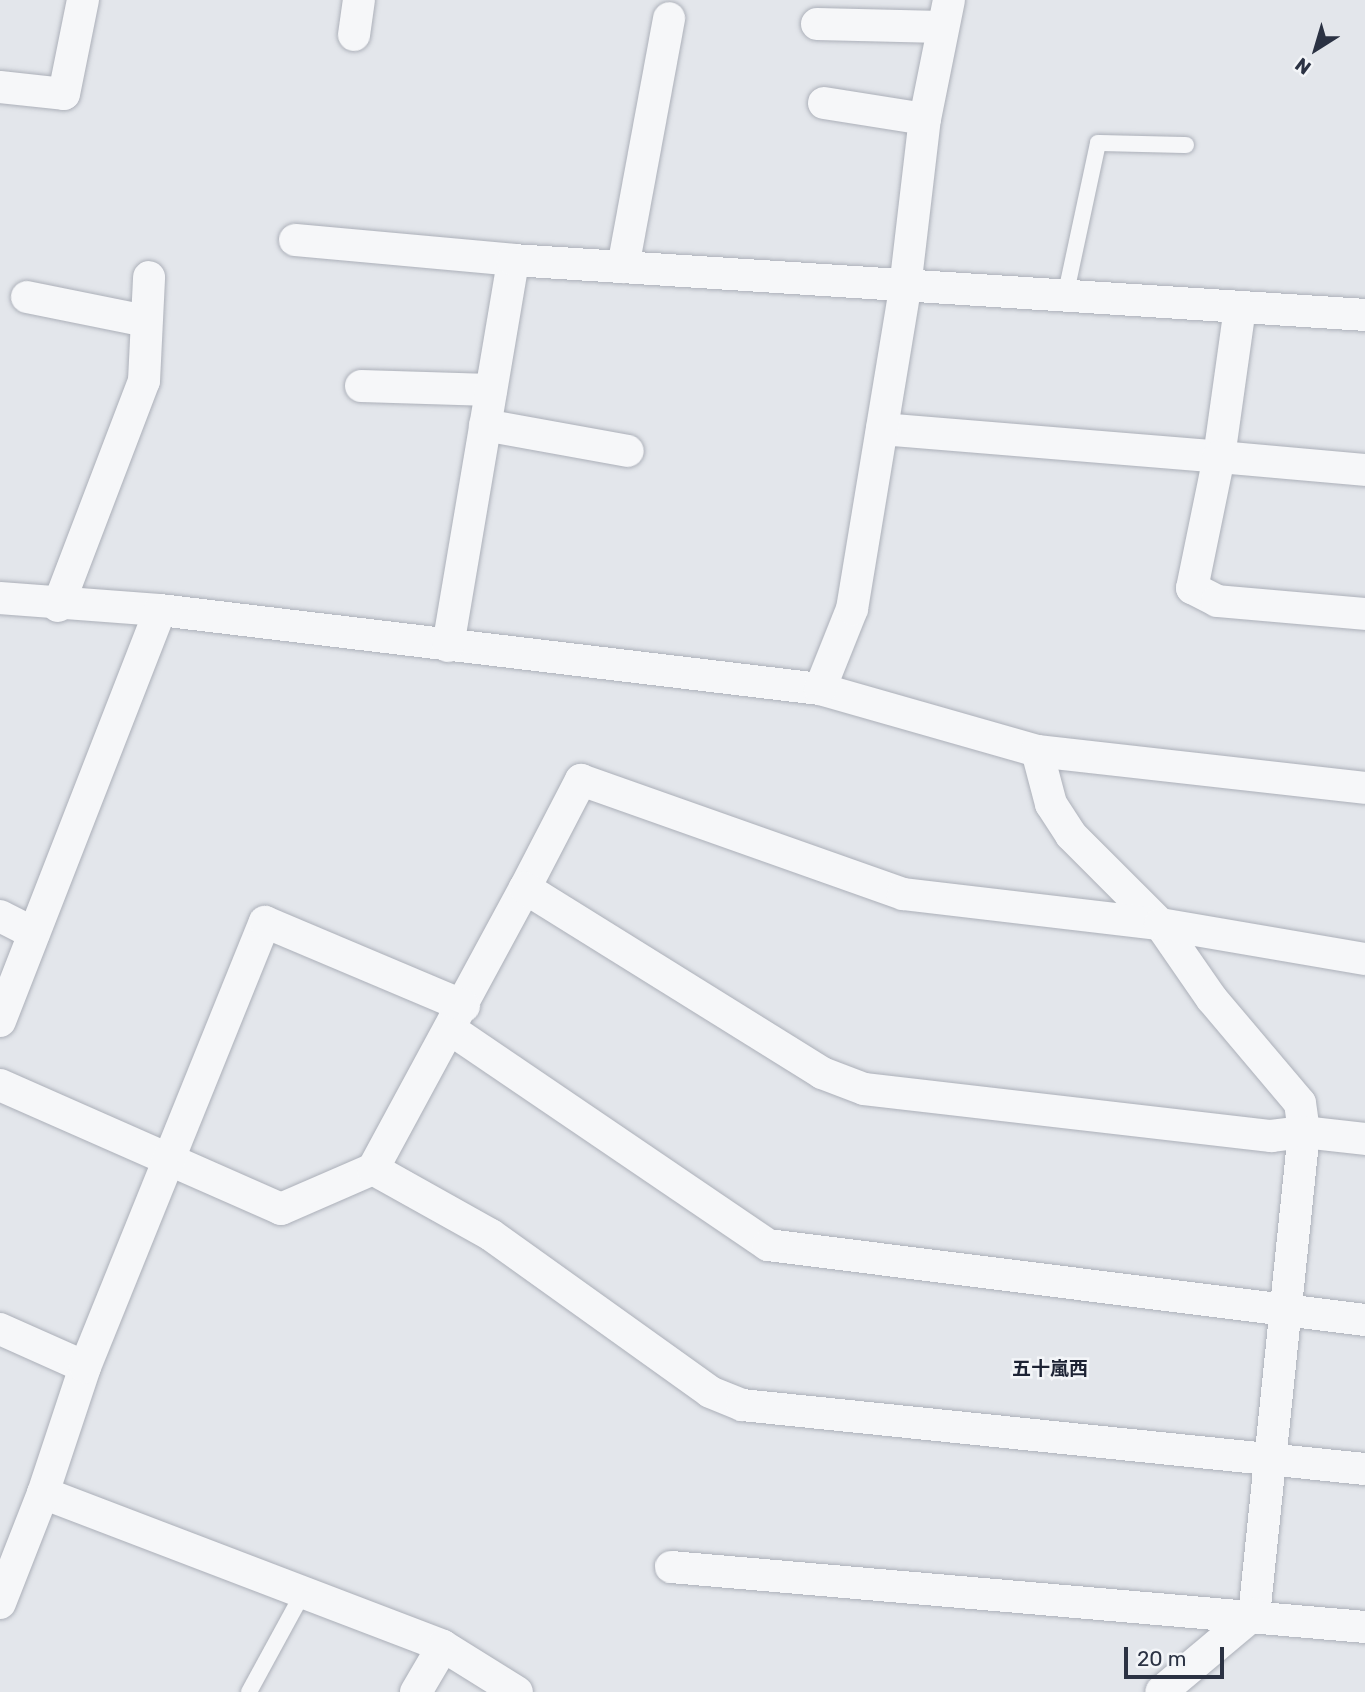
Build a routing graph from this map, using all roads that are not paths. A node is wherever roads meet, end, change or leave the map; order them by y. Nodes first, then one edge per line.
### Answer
1 (83, 0) edge
2 (359, 0) edge
3 (946, 13) edge
4 (669, 18) dead end
5 (817, 24) dead end
6 (354, 35) dead end
7 (0, 88) edge
8 (824, 103) dead end
9 (925, 119) junction
10 (1186, 145) dead end
11 (295, 240) dead end
12 (513, 260) junction
13 (623, 267) junction
14 (149, 277) dead end
15 (905, 288) junction
16 (1065, 297) junction
17 (27, 298) dead end
18 (1240, 307) junction
19 (1363, 308) edge
20 (146, 321) junction
21 (361, 386) dead end
22 (491, 390) junction
23 (485, 425) junction
24 (882, 429) junction
25 (628, 450) dead end
26 (1219, 457) junction
27 (1365, 470) edge
28 (0, 598) edge
29 (58, 606) junction
30 (160, 610) junction
31 (1365, 614) edge
32 (448, 646) junction
33 (820, 689) junction
34 (1037, 751) junction
35 (1365, 788) edge
36 (525, 888) junction
37 (0, 916) edge
38 (1160, 924) junction
39 (34, 933) junction
40 (1365, 959) edge
41 (457, 1018) junction
42 (0, 1021) edge
43 (0, 1086) edge
44 (1304, 1132) junction
45 (1365, 1139) edge
46 (169, 1157) junction
47 (373, 1169) junction
48 (1285, 1313) junction
49 (1365, 1320) edge
50 (0, 1329) edge
51 (85, 1367) junction
52 (1270, 1459) junction
53 (1365, 1469) edge
54 (43, 1493) junction
55 (671, 1567) dead end
56 (303, 1593) junction
57 (0, 1603) edge
58 (1254, 1614) junction
59 (1365, 1627) edge
60 (443, 1646) junction
61 (249, 1692) edge
62 (416, 1692) edge
63 (517, 1692) edge
64 (1161, 1692) edge

1 - 7 street
2 - 6 street
3 - 5 street
3 - 9 street
4 - 13 street
8 - 9 street
9 - 15 street
10 - 16 lane
11 - 12 street
12 - 13 street
12 - 22 street
13 - 15 street
14 - 20 street
15 - 16 street
15 - 24 street
16 - 18 street
17 - 20 street
18 - 19 street
18 - 26 street
20 - 29 street
21 - 22 street
22 - 23 street
23 - 25 street
23 - 32 street
24 - 26 street
24 - 33 street
26 - 27 street
26 - 31 street
28 - 29 street
29 - 30 street
30 - 32 street
30 - 39 street
32 - 33 street
33 - 34 street
34 - 35 street
34 - 38 street
36 - 38 street
36 - 41 street
36 - 44 street
37 - 39 street
38 - 40 street
38 - 44 street
39 - 42 street
41 - 46 street
41 - 47 street
41 - 48 street
43 - 46 street
44 - 45 street
44 - 48 street
46 - 47 street
46 - 51 street
47 - 52 street
48 - 49 street
48 - 52 street
50 - 51 street
51 - 54 street
52 - 53 street
52 - 58 street
54 - 56 street
54 - 57 street
55 - 58 street
56 - 60 street
56 - 61 lane
58 - 59 street
58 - 64 street
60 - 62 street
60 - 63 street

